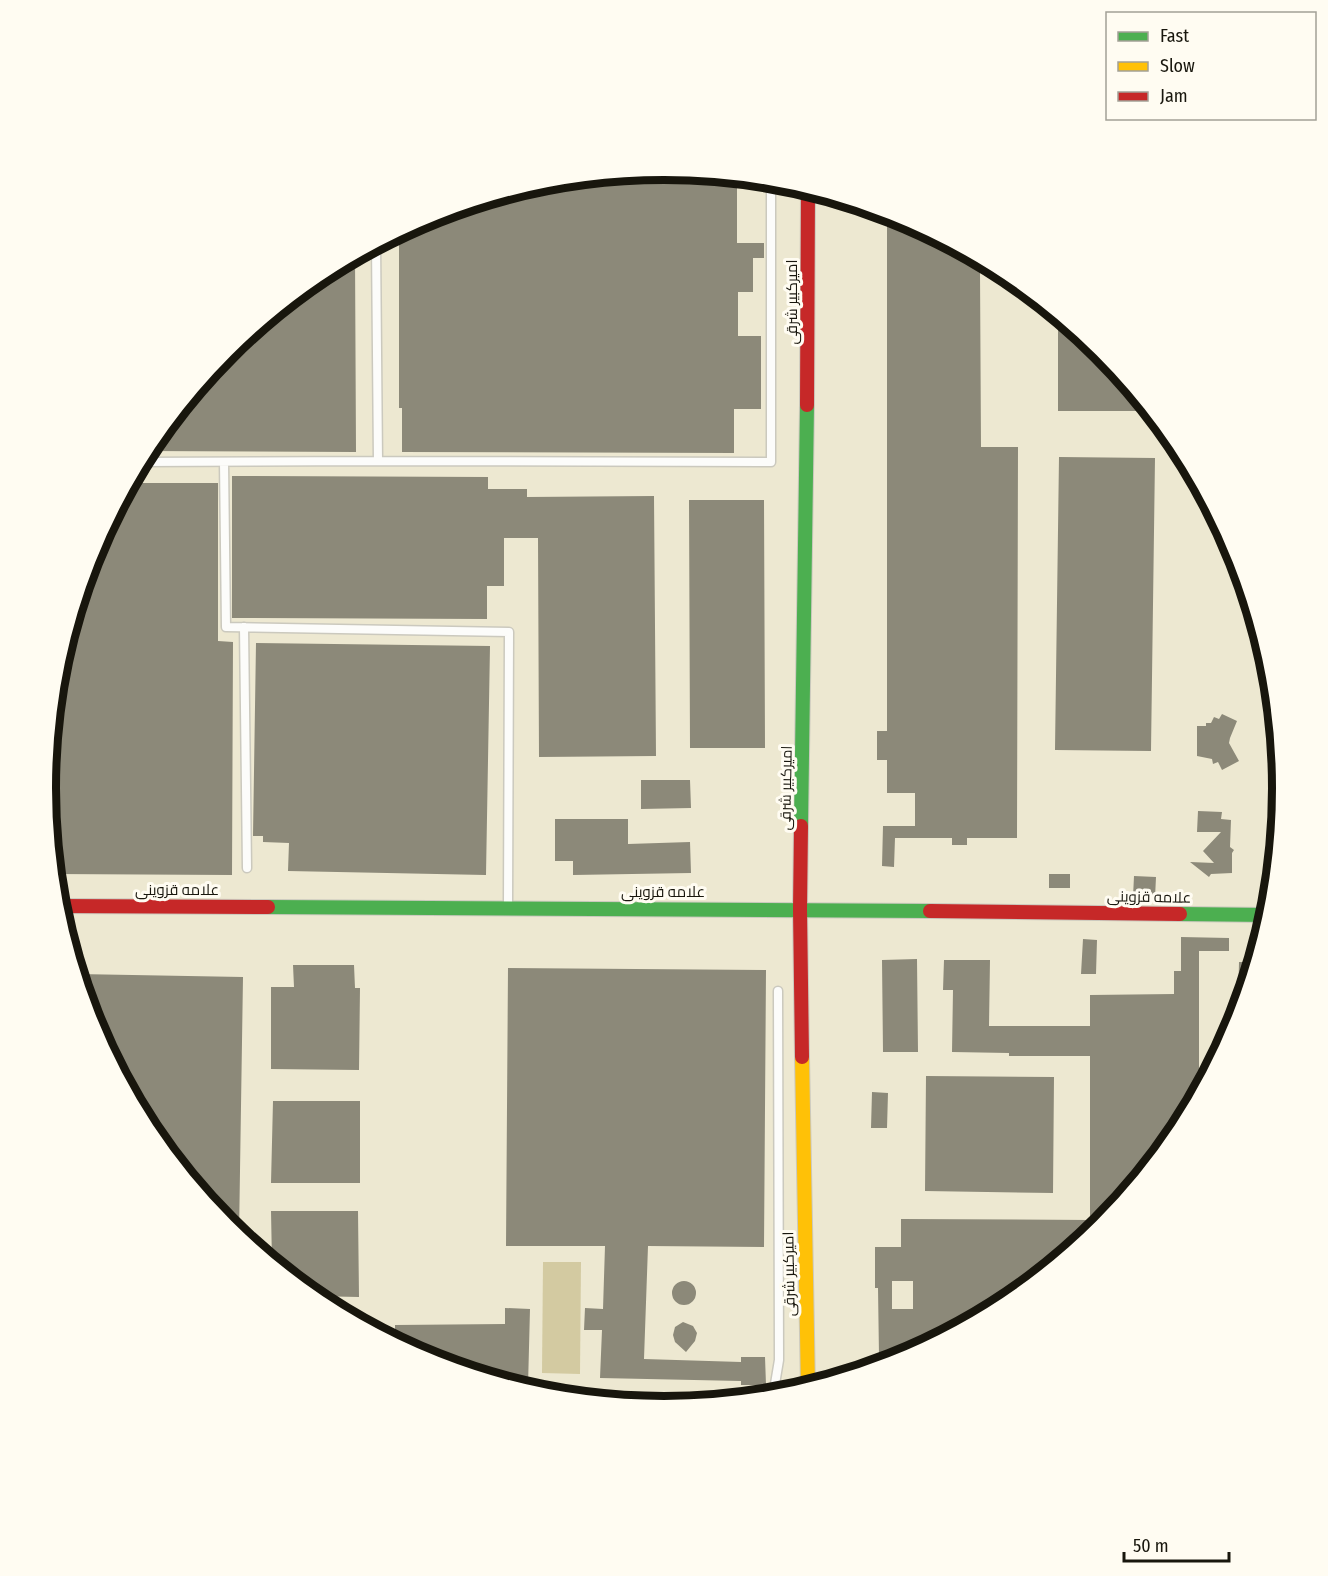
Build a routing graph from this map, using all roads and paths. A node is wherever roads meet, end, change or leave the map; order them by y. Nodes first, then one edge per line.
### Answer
1 (771, 189) edge
2 (808, 197) edge
3 (376, 252) edge
4 (378, 461) junction
5 (151, 462) edge
6 (224, 462) junction
7 (244, 627) junction
8 (247, 868) dead end
9 (67, 906) edge
10 (508, 908) junction
11 (800, 909) junction
12 (1259, 915) edge
13 (778, 990) dead end
14 (807, 1379) edge
15 (775, 1386) edge

1 - 4 lane
2 - 11 street, امیرکبیر شرقی
3 - 4 lane
4 - 6 lane
5 - 6 lane
6 - 7 lane
7 - 8 lane
7 - 10 lane
9 - 10 street, علامه قزوینی
10 - 11 street, علامه قزوینی
11 - 12 street, علامه قزوینی
11 - 14 street, امیرکبیر شرقی
13 - 15 lane

